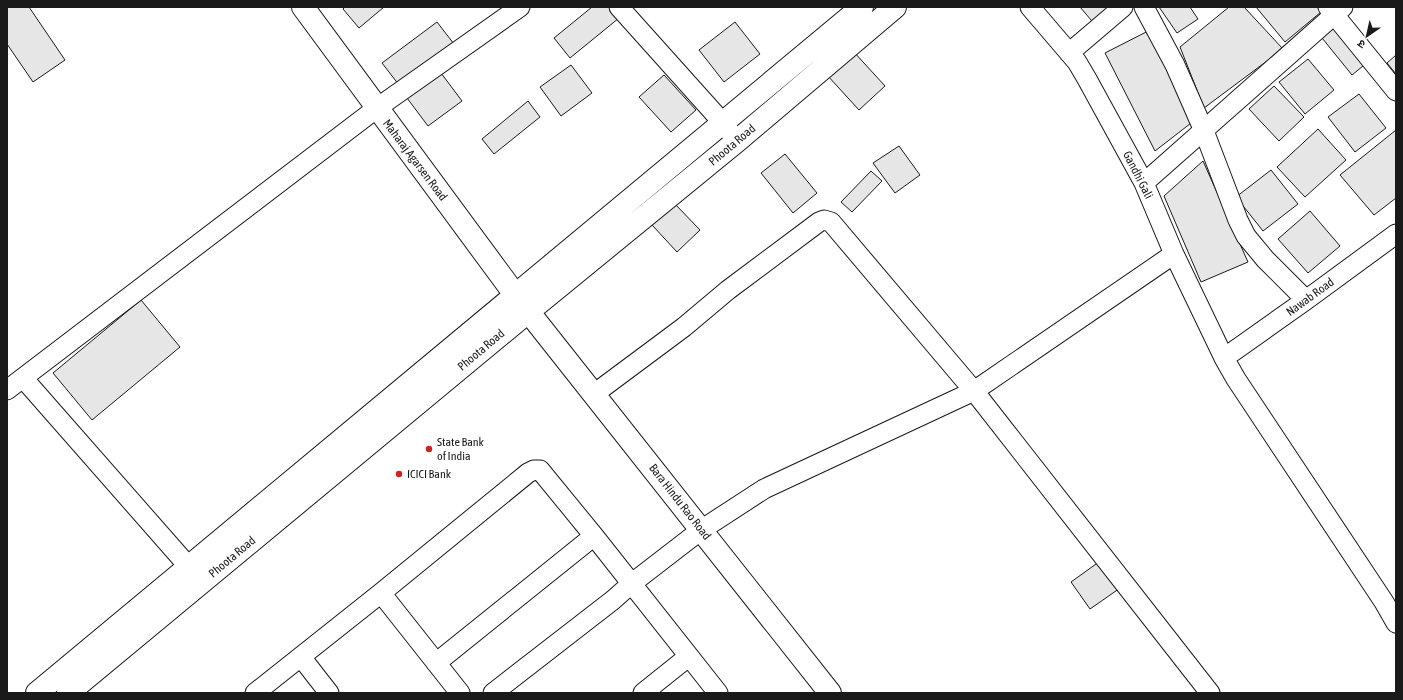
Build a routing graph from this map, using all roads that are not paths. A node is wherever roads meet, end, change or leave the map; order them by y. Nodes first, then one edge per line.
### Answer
1 (303, 7) edge
2 (520, 7) edge
3 (619, 7) edge
4 (862, 7) edge
5 (895, 7) edge
6 (1030, 7) edge
7 (1124, 7) edge
8 (1144, 7) edge
9 (1335, 9) edge
10 (1069, 53) junction
11 (1396, 91) edge
12 (377, 108) junction
13 (723, 123) junction
14 (1204, 131) junction
15 (737, 141) junction
16 (1144, 183) junction
17 (1396, 234) edge
18 (1174, 254) junction
19 (1306, 300) junction
20 (523, 303) junction
21 (1224, 358) junction
22 (23, 378) junction
23 (7, 390) edge
24 (974, 391) junction
25 (594, 394) junction
26 (701, 530) junction
27 (594, 536) junction
28 (189, 567) junction
29 (632, 584) junction
30 (382, 593) junction
31 (1396, 623) edge
32 (301, 656) junction
33 (688, 656) junction
34 (436, 663) junction
35 (37, 693) edge
36 (68, 693) edge
37 (255, 693) edge
38 (329, 693) edge
39 (460, 693) edge
40 (493, 693) edge
41 (643, 693) edge
42 (718, 693) edge
43 (830, 693) edge
44 (1210, 693) edge

1 - 12 street, Maharaj Agarsen Road
2 - 12 street
3 - 13 street
4 - 13 street, Phoota Road
5 - 15 street, Phoota Road
6 - 10 street, Gandhi Gali
7 - 10 street
8 - 14 street
9 - 11 street
9 - 14 street
10 - 16 street, Gandhi Gali
12 - 20 street, Maharaj Agarsen Road
12 - 22 street
13 - 15 street
13 - 20 street, Phoota Road
14 - 16 street
14 - 19 street
15 - 20 street, Phoota Road
16 - 18 street, Gandhi Gali
17 - 19 street, Nawab Road
18 - 21 street, Gandhi Gali
18 - 24 street
19 - 21 street, Nawab Road
20 - 25 street, Bara Hindu Rao Road
20 - 28 street, Phoota Road
20 - 36 street, Phoota Road
21 - 31 street, Gandhi Gali
22 - 23 street
22 - 28 street
24 - 25 street
24 - 26 street
24 - 44 street
25 - 26 street, Bara Hindu Rao Road
26 - 29 street
26 - 43 street, Bara Hindu Rao Road
27 - 29 street
27 - 30 street
27 - 34 street
28 - 35 street, Phoota Road
29 - 33 street
29 - 40 street
30 - 32 street
30 - 34 street
32 - 37 street
32 - 38 street
33 - 41 street
33 - 42 street
34 - 39 street

